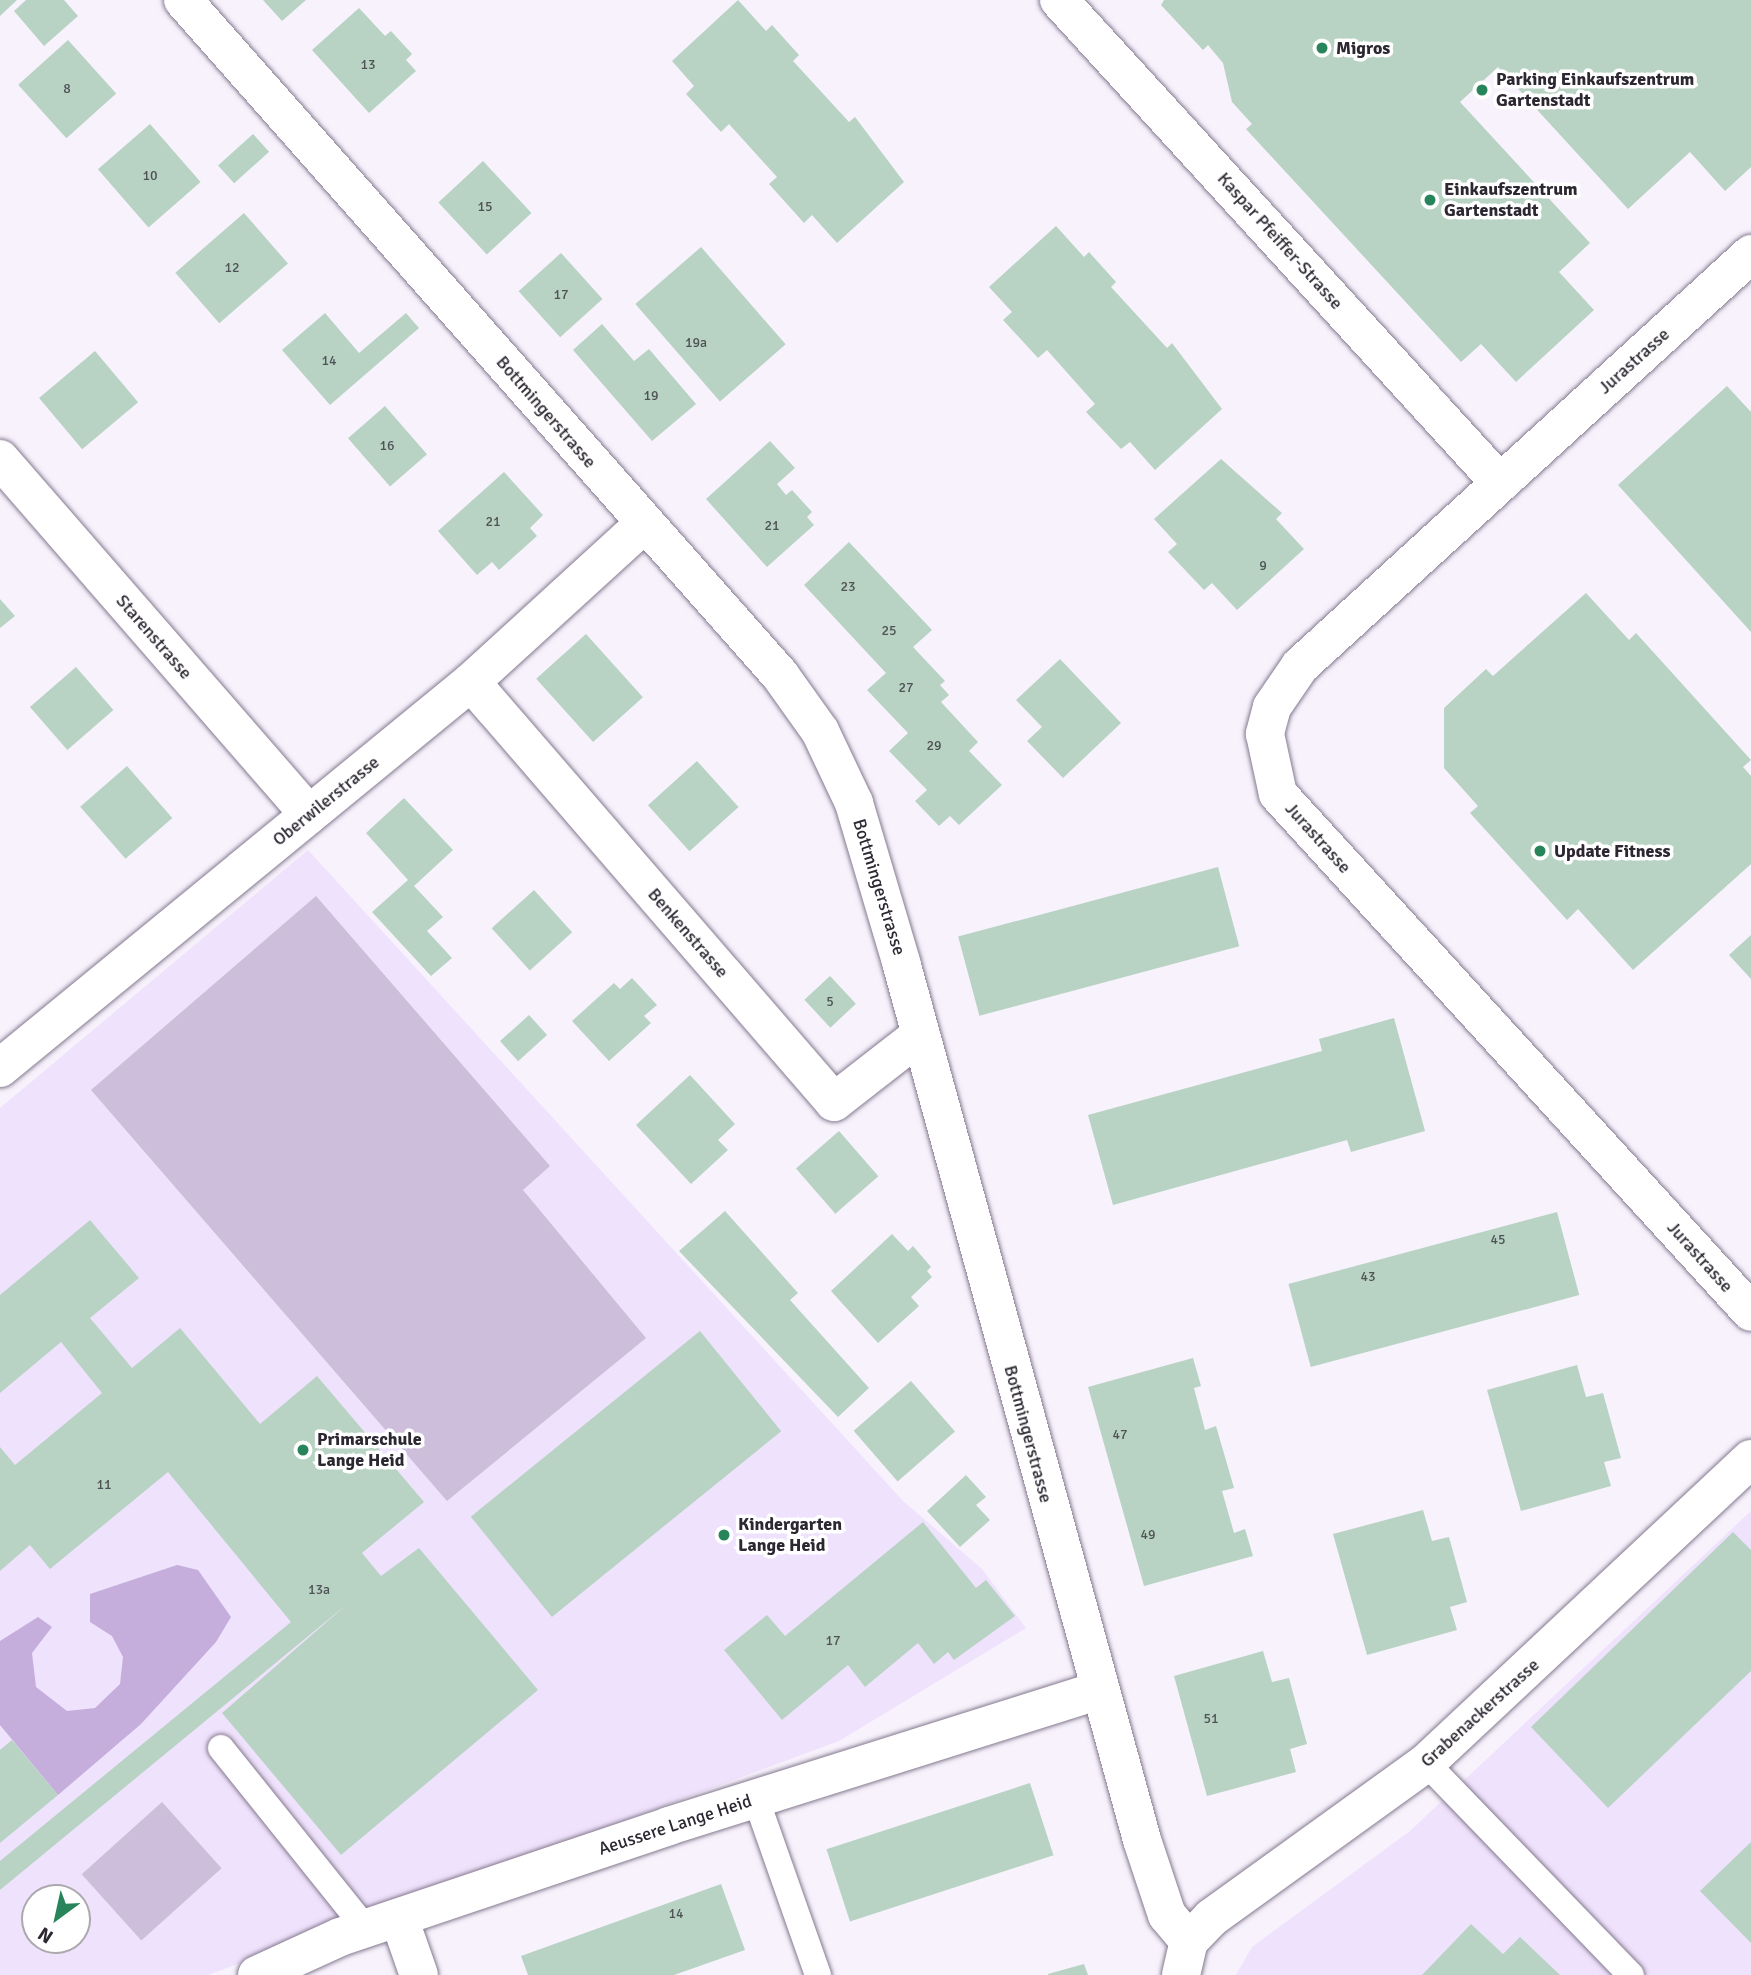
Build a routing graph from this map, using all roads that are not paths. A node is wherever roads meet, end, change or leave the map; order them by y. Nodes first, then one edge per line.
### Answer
1 (183, 0) edge
2 (1059, 0) edge
3 (1751, 254) edge
4 (0, 459) edge
5 (1500, 483) junction
6 (644, 524) junction
7 (471, 682) junction
8 (309, 815) junction
9 (920, 1035) junction
10 (0, 1068) edge
11 (1751, 1312) edge
12 (1751, 1459) edge
13 (1098, 1691) junction
14 (221, 1748) dead end
15 (1426, 1763) junction
16 (756, 1799) junction
17 (382, 1924) junction
18 (1185, 1958) edge
19 (257, 1975) edge
20 (419, 1975) edge
21 (818, 1975) edge
22 (1631, 1975) edge

1 - 6 street, Bottmingerstrasse
2 - 5 street, Kaspar Pfeiffer-Strasse
3 - 5 street, Jurastrasse
4 - 8 street, Starenstrasse
5 - 11 street, Jurastrasse
6 - 7 street, Oberwilerstrasse
6 - 9 street, Bottmingerstrasse
7 - 8 street, Oberwilerstrasse
7 - 9 street, Benkenstrasse
8 - 10 street, Oberwilerstrasse
9 - 13 street, Bottmingerstrasse
12 - 15 street, Grabenackerstrasse
13 - 16 street, Aeussere Lange Heid
13 - 18 street, Bottmingerstrasse
14 - 17 lane
15 - 18 street, Grabenackerstrasse
15 - 22 lane
16 - 17 street, Aeussere Lange Heid
16 - 21 lane
17 - 19 street, Aeussere Lange Heid
17 - 20 street

